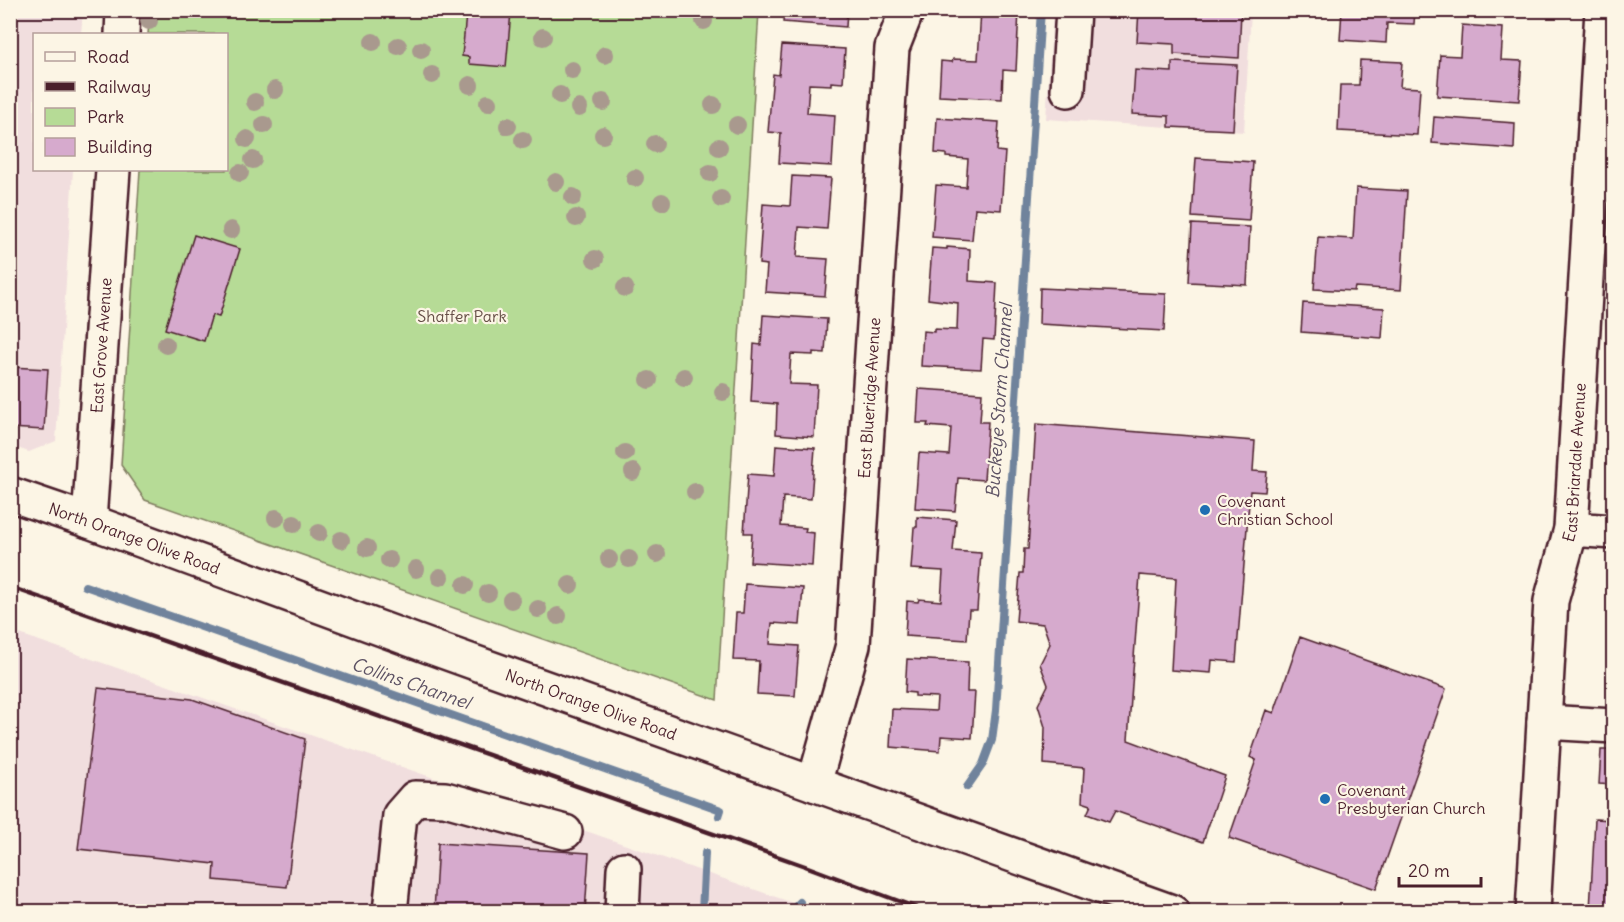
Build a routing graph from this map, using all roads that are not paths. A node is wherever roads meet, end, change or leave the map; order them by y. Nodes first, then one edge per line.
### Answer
1 (123, 10) edge
2 (908, 10) edge
3 (1073, 10) edge
4 (1602, 10) edge
5 (122, 33) edge
6 (1068, 90) dead end
7 (113, 171) edge
8 (10, 494) edge
9 (89, 521) junction
10 (1571, 529) junction
11 (1614, 532) edge
12 (1544, 722) junction
13 (1614, 726) edge
14 (814, 784) junction
15 (566, 832) dead end
16 (624, 869) dead end
17 (390, 912) edge
18 (622, 912) edge
19 (1172, 912) edge
20 (1533, 912) edge

1 - 5 street
2 - 14 street, East Blueridge Avenue
3 - 6 street
4 - 10 street, East Briardale Avenue
7 - 9 street, East Grove Avenue
8 - 9 street, North Orange Olive Road
9 - 14 street, North Orange Olive Road
10 - 11 street
10 - 12 street, East Briardale Avenue
12 - 13 street
12 - 20 street, East Briardale Avenue
14 - 19 street, North Orange Olive Road
15 - 17 street
16 - 18 street

